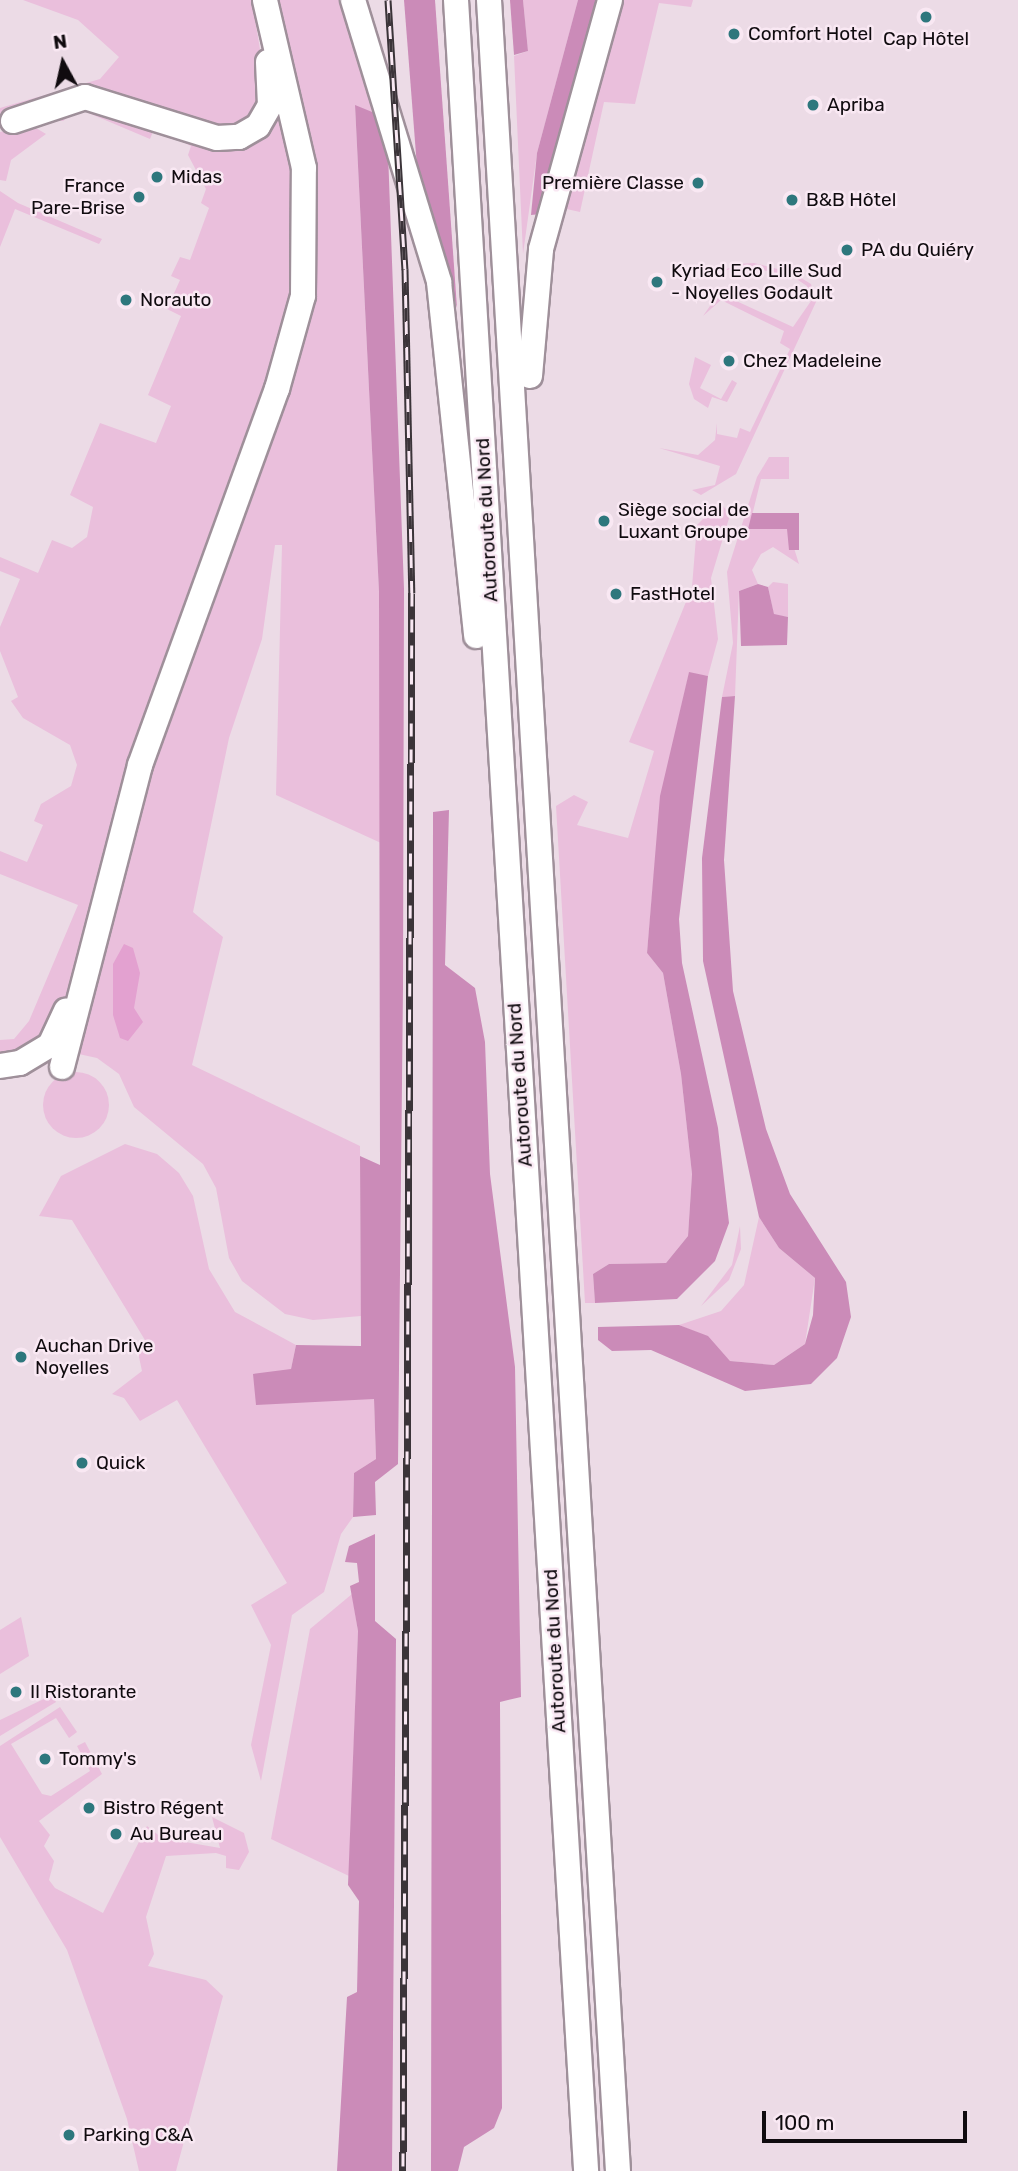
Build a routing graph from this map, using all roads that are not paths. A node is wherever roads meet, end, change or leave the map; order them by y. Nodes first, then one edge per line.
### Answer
1 (354, 0) edge
2 (456, 0) edge
3 (489, 0) edge
4 (610, 0) edge
5 (266, 5) edge
6 (13, 121) dead end
7 (522, 483) junction
8 (495, 700) junction
9 (90, 960) junction
10 (0, 1066) edge
11 (62, 1067) dead end
12 (586, 2171) edge
13 (618, 2171) edge

1 - 8 highway
2 - 8 highway, Autoroute du Nord
3 - 7 highway, Autoroute du Nord
4 - 7 highway
5 - 6 highway
5 - 9 highway
7 - 13 highway, Autoroute du Nord
8 - 12 highway, Autoroute du Nord
9 - 10 highway
9 - 11 highway

